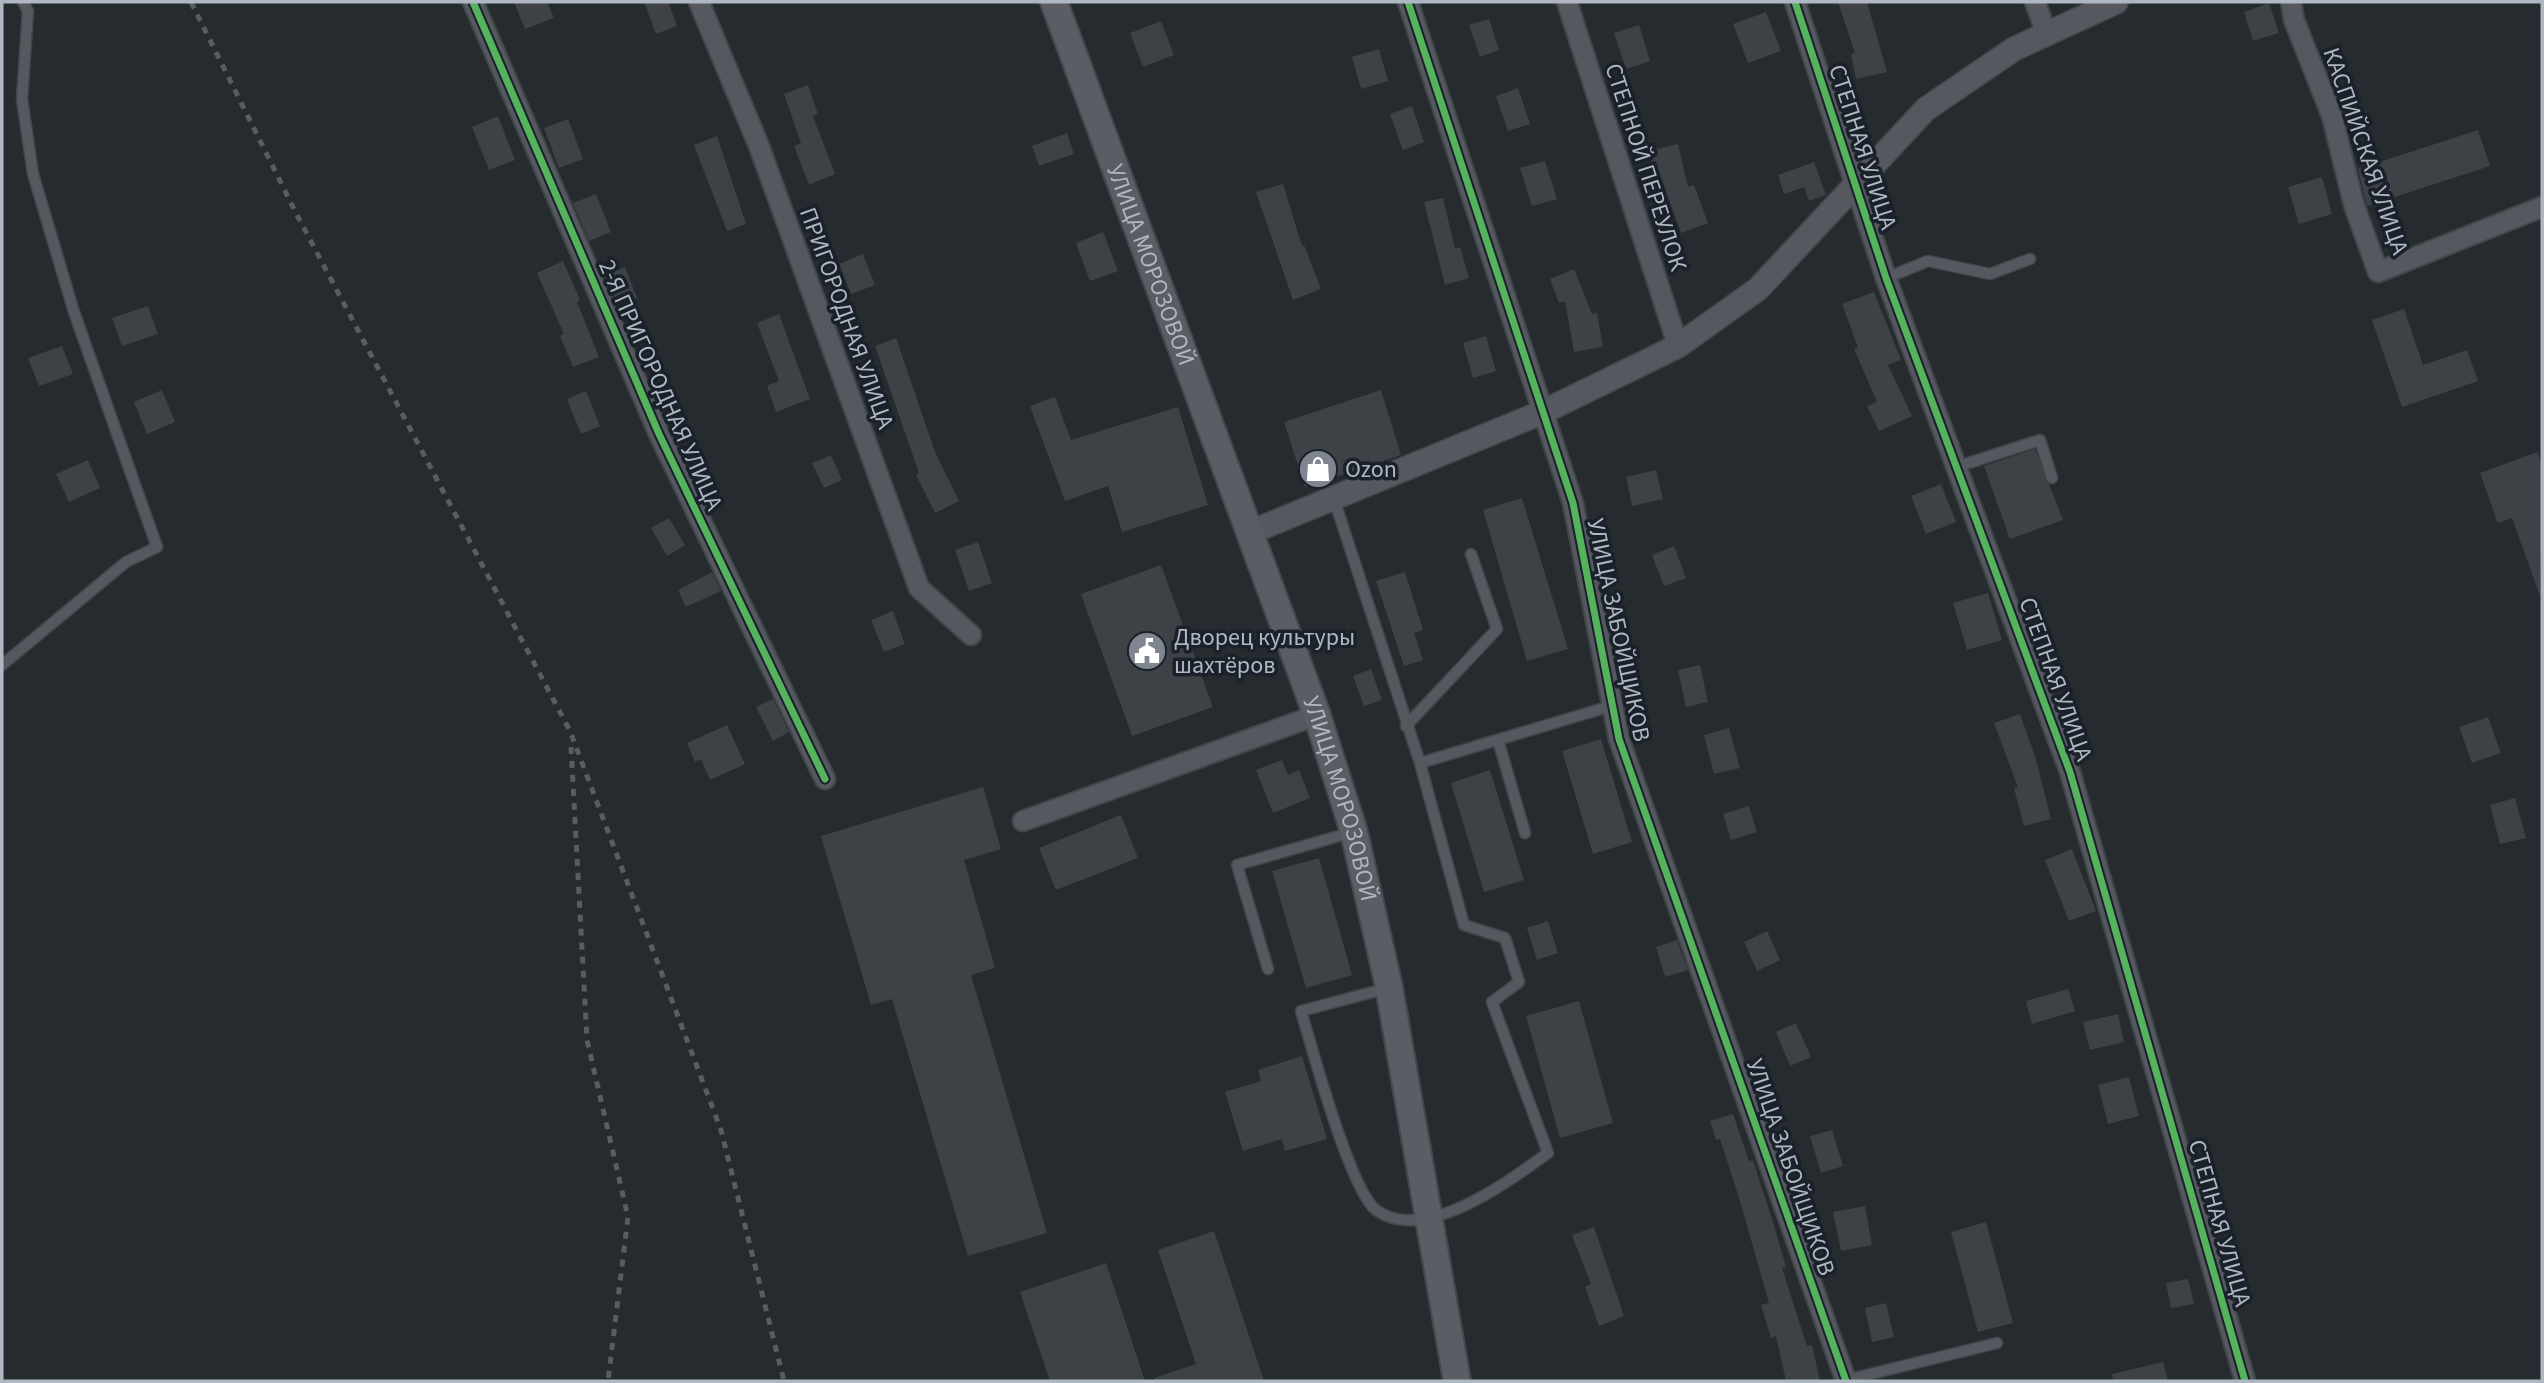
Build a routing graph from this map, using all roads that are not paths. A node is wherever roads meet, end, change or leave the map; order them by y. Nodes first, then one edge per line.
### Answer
1 (23, 2) edge
2 (473, 2) edge
3 (699, 2) edge
4 (1054, 2) edge
5 (1408, 2) edge
6 (1567, 2) edge
7 (1796, 2) edge
8 (2035, 2) edge
9 (2116, 2) edge
10 (2291, 2) edge
11 (2046, 32) junction
12 (1853, 184) junction
13 (2542, 207) edge
14 (2030, 259) dead end
15 (1886, 278) junction
16 (1678, 346) junction
17 (1543, 412) junction
18 (1956, 467) junction
19 (2052, 478) dead end
20 (1334, 499) junction
21 (1251, 532) junction
22 (1471, 554) dead end
23 (971, 635) dead end
24 (2, 665) edge
25 (1611, 706) junction
26 (1317, 715) junction
27 (1406, 726) junction
28 (1498, 740) junction
29 (1420, 763) junction
30 (825, 779) dead end
31 (1023, 821) dead end
32 (1354, 832) junction
33 (1525, 833) dead end
34 (1268, 970) dead end
35 (1389, 988) junction
36 (1428, 1218) junction
37 (1997, 1343) dead end
38 (1457, 1381) edge
39 (1846, 1381) edge
40 (2245, 1381) edge

1 - 24 lane
2 - 30 street, 2-Я ПРИГОРОДНАЯ УЛИЦА
3 - 23 street, ПРИГОРОДНАЯ УЛИЦА
4 - 21 main road, УЛИЦА МОРОЗОВОЙ
5 - 17 street, УЛИЦА ЗАБОЙЩИКОВ
6 - 16 street, СТЕПНОЙ ПЕРЕУЛОК
7 - 12 street, СТЕПНАЯ УЛИЦА
8 - 11 street
9 - 11 street
10 - 13 street, КАСПИЙСКАЯ УЛИЦА
11 - 12 street
12 - 15 street, СТЕПНАЯ УЛИЦА
12 - 16 street
14 - 15 lane
15 - 18 street, СТЕПНАЯ УЛИЦА
16 - 17 street
17 - 20 street
17 - 25 street, УЛИЦА ЗАБОЙЩИКОВ
18 - 19 lane
18 - 40 street, СТЕПНАЯ УЛИЦА
20 - 21 street
20 - 27 lane
21 - 26 main road, УЛИЦА МОРОЗОВОЙ
22 - 27 lane
25 - 28 lane
25 - 39 street, УЛИЦА ЗАБОЙЩИКОВ
26 - 31 street
26 - 32 main road, УЛИЦА МОРОЗОВОЙ
27 - 29 lane
28 - 29 lane
28 - 33 lane
29 - 36 lane
32 - 34 lane
32 - 35 main road, УЛИЦА МОРОЗОВОЙ
35 - 36 main road, УЛИЦА МОРОЗОВОЙ
35 - 36 lane
36 - 38 main road, УЛИЦА МОРОЗОВОЙ
37 - 39 lane

